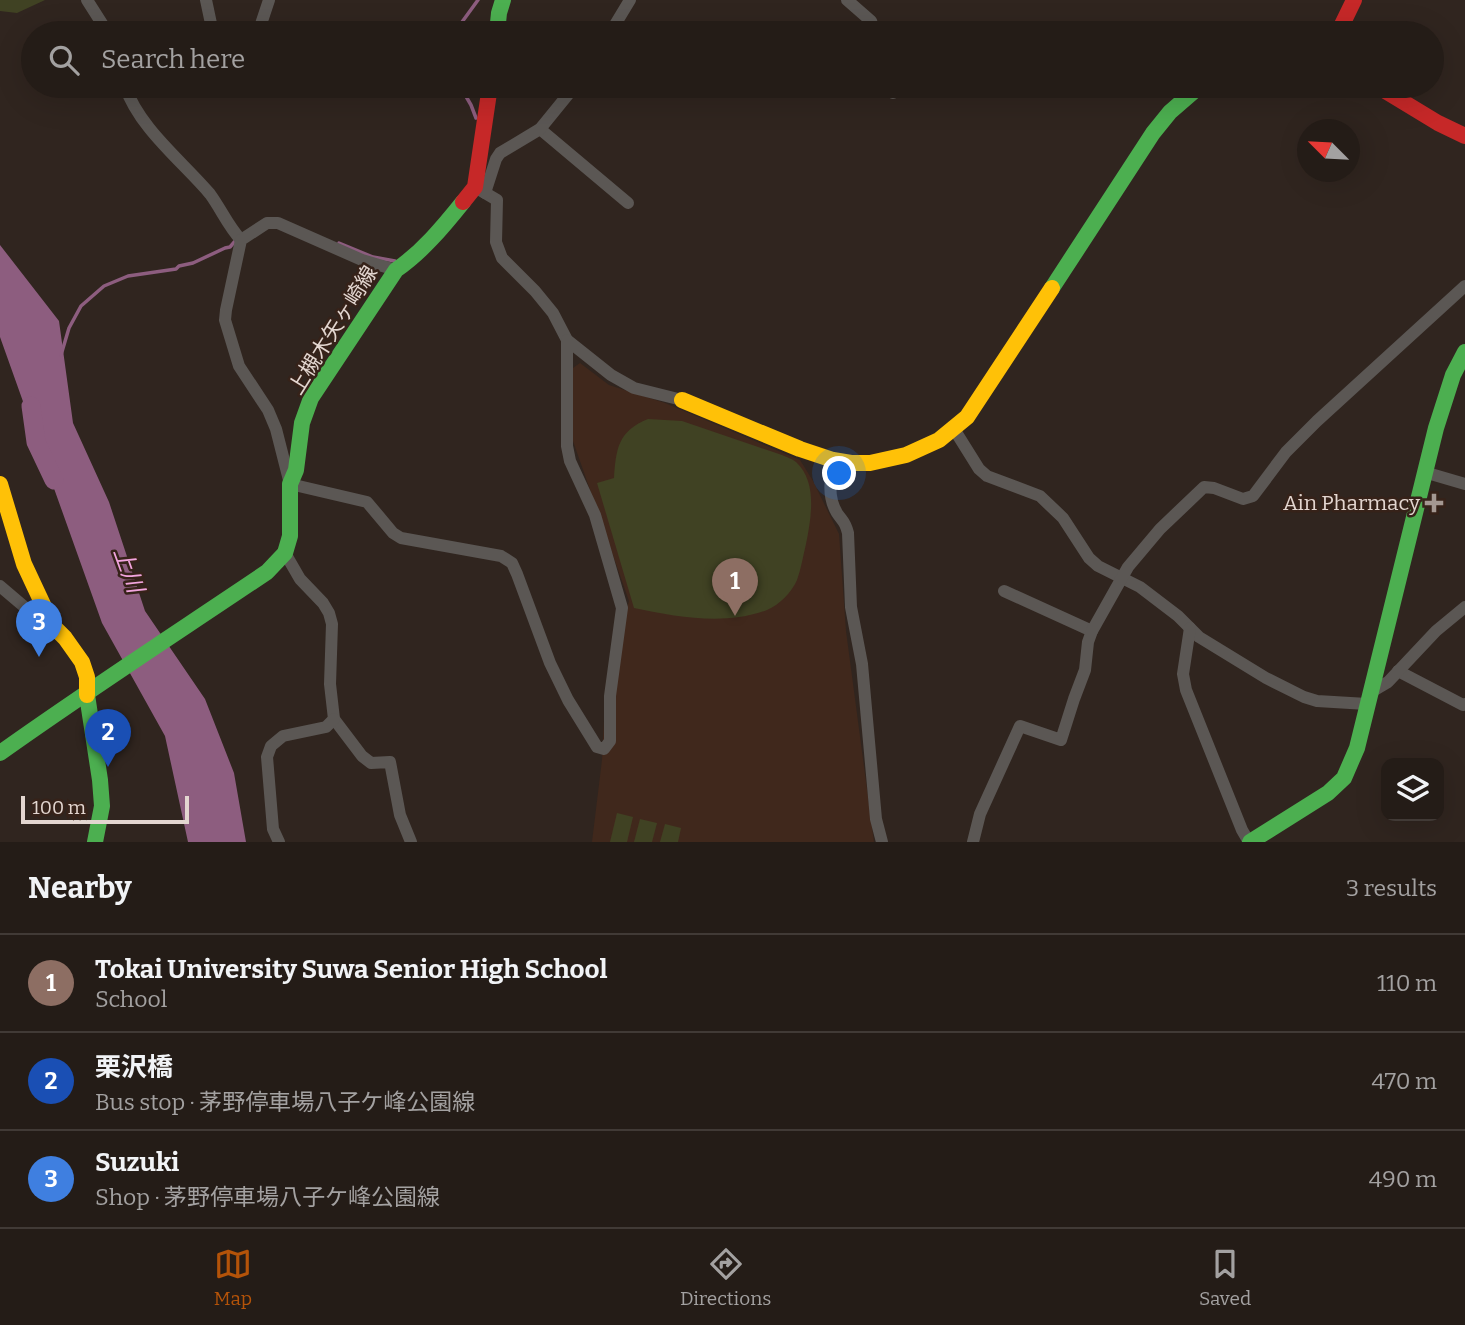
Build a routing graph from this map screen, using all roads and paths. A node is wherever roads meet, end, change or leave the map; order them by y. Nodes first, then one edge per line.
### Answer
1 (87, 0) edge
2 (206, 0) edge
3 (269, 0) edge
4 (503, 0) edge
5 (629, 0) edge
6 (847, 0) edge
7 (1354, 0) edge
8 (100, 21) edge
9 (210, 21) edge
10 (262, 21) edge
11 (498, 21) edge
12 (617, 21) edge
13 (871, 21) edge
14 (1344, 21) edge
15 (132, 98) edge
16 (489, 98) edge
17 (565, 98) edge
18 (1186, 98) edge
19 (1397, 98) edge
20 (540, 130) junction
21 (1465, 136) edge
22 (480, 190) junction
23 (628, 203) dead end
24 (238, 237) junction
25 (396, 270) junction
26 (1465, 286) edge
27 (567, 340) junction
28 (1465, 352) edge
29 (682, 400) joint
30 (954, 429) junction
31 (835, 460) junction
32 (1424, 472) junction
33 (0, 484) edge
34 (290, 484) junction
35 (1465, 484) edge
36 (285, 553) junction
37 (1123, 577) junction
38 (0, 586) edge
39 (1004, 591) dead end
40 (1465, 607) edge
41 (53, 626) junction
42 (1190, 628) junction
43 (1092, 631) junction
44 (1398, 671) junction
45 (87, 693) junction
46 (1369, 698) junction
47 (1465, 704) edge
48 (334, 719) junction
49 (0, 753) edge
50 (95, 842) edge
51 (279, 842) edge
52 (411, 842) edge
53 (882, 842) edge
54 (973, 842) edge
55 (1250, 842) edge

1 - 8 street
2 - 9 street
3 - 10 street
4 - 11 street
5 - 12 street
6 - 13 street
7 - 14 street
15 - 24 street
16 - 22 street
17 - 20 street
18 - 30 street
19 - 21 street
20 - 22 street
20 - 23 street
22 - 25 street, 上槻木矢ヶ崎線
22 - 27 street
24 - 25 street
24 - 34 street
25 - 34 street, 上槻木矢ヶ崎線
26 - 37 street
27 - 29 street
27 - 34 street
28 - 32 street
29 - 31 street
30 - 31 street
30 - 37 street
31 - 53 street
32 - 35 street
32 - 46 street
33 - 41 street
34 - 36 street, 上槻木矢ヶ崎線
36 - 45 street
36 - 48 street
37 - 42 street
37 - 43 street
38 - 41 street
39 - 43 street
40 - 44 street
41 - 45 street
42 - 46 street
42 - 55 street
43 - 54 street
44 - 46 street
44 - 47 street
45 - 49 street
45 - 50 street
46 - 55 street
48 - 51 street
48 - 52 street

